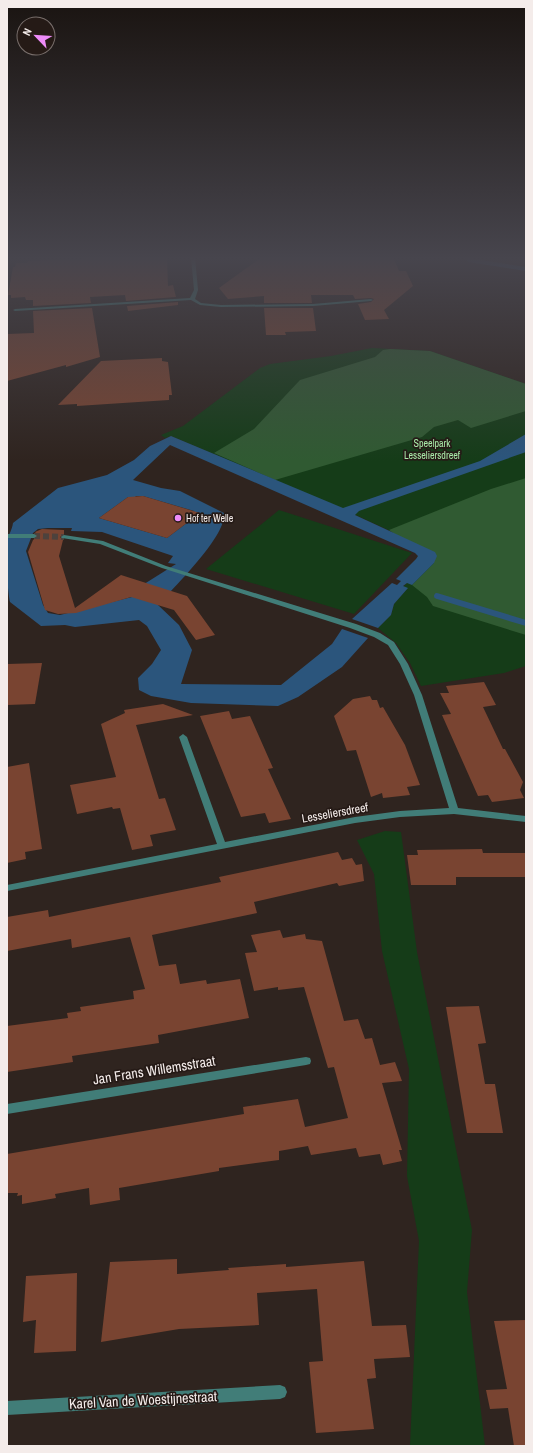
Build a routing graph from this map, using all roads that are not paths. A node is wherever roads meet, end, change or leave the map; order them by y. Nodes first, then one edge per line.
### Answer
1 (33, 535) tunnel mouth
2 (7, 536) edge
3 (64, 537) tunnel mouth
4 (183, 737) dead end
5 (454, 811) junction
6 (526, 819) edge
7 (222, 846) junction
8 (7, 888) edge
9 (306, 1061) dead end
10 (7, 1109) edge
11 (280, 1392) dead end
12 (7, 1408) edge

1 - 2 street
3 - 5 street
4 - 7 street
5 - 6 street, Lesseliersdreef
5 - 7 street, Lesseliersdreef
7 - 8 street, Lesseliersdreef
9 - 10 street, Jan Frans Willemsstraat
11 - 12 street, Karel Van de Woestijnestraat

